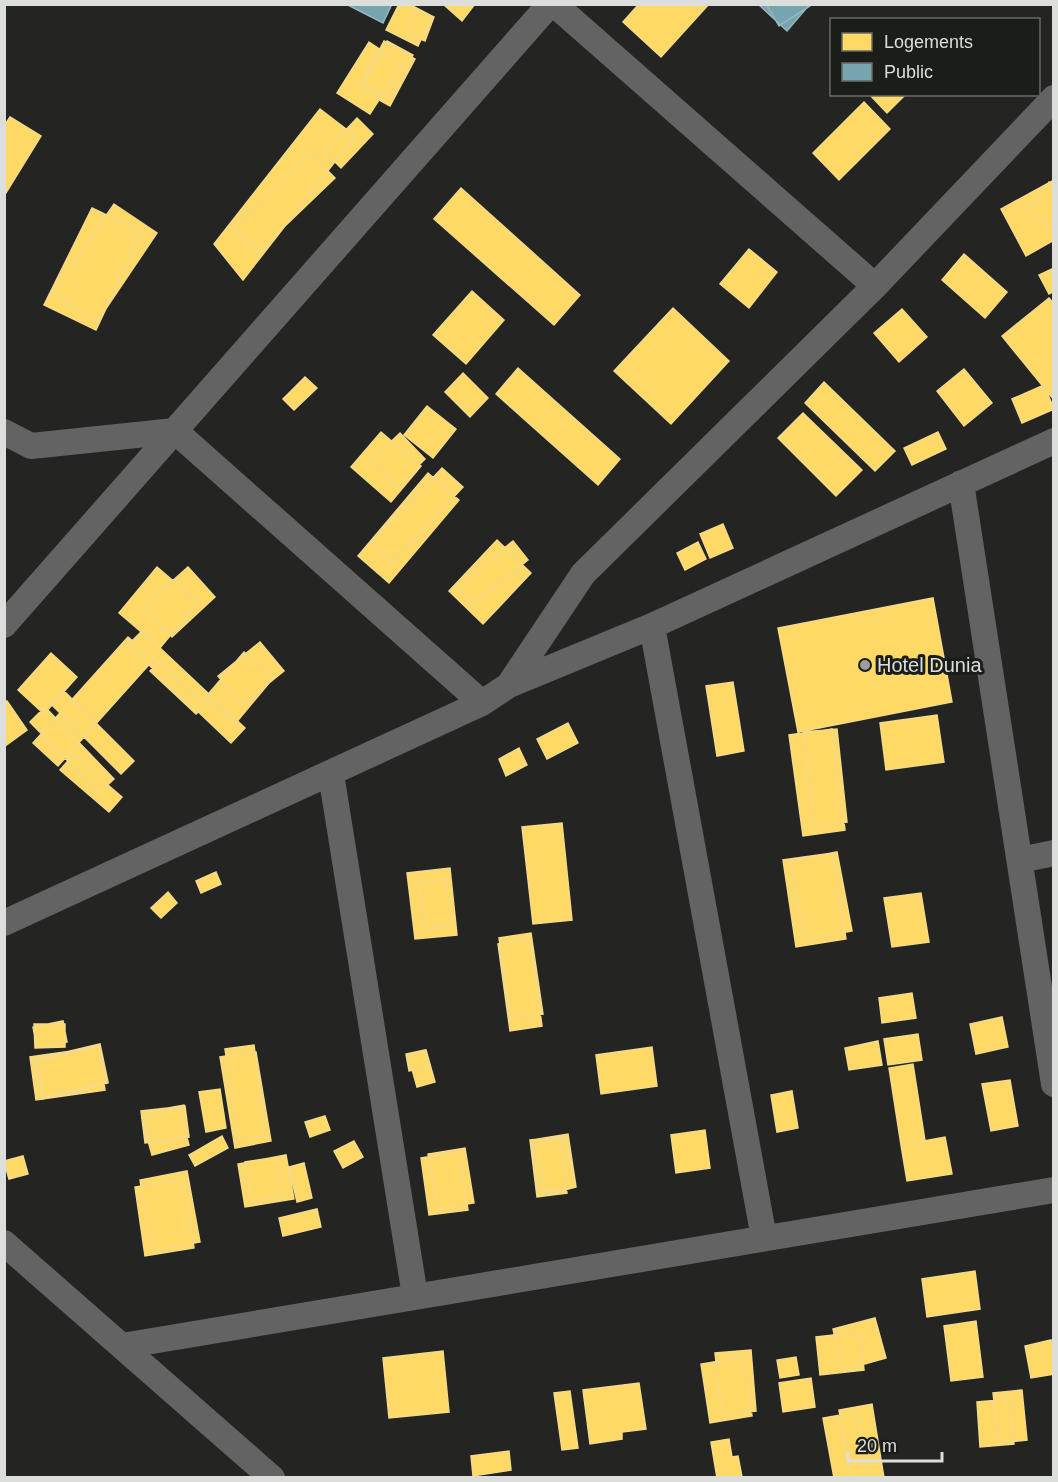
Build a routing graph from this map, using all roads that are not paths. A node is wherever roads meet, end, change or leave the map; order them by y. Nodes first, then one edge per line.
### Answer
1 (552, 4) edge
2 (1053, 98) edge
3 (875, 286) junction
4 (175, 431) junction
5 (4, 432) edge
6 (1053, 441) edge
7 (961, 483) junction
8 (4, 625) edge
9 (652, 626) junction
10 (509, 685) junction
11 (482, 703) junction
12 (331, 774) junction
13 (1053, 853) edge
14 (1020, 860) junction
15 (4, 923) edge
16 (1053, 1084) edge
17 (1053, 1190) edge
18 (764, 1238) junction
19 (4, 1243) edge
20 (415, 1296) junction
21 (122, 1346) junction
22 (272, 1478) edge

1 - 3 street
1 - 4 street
2 - 3 street
3 - 10 street
4 - 5 street
4 - 8 street
4 - 11 street
6 - 7 street
7 - 9 street
7 - 14 street
9 - 10 street
9 - 18 street
10 - 11 street
11 - 12 street
12 - 15 street
12 - 20 street
13 - 14 street
14 - 16 street
17 - 18 street
18 - 20 street
19 - 21 street
20 - 21 street
21 - 22 street

